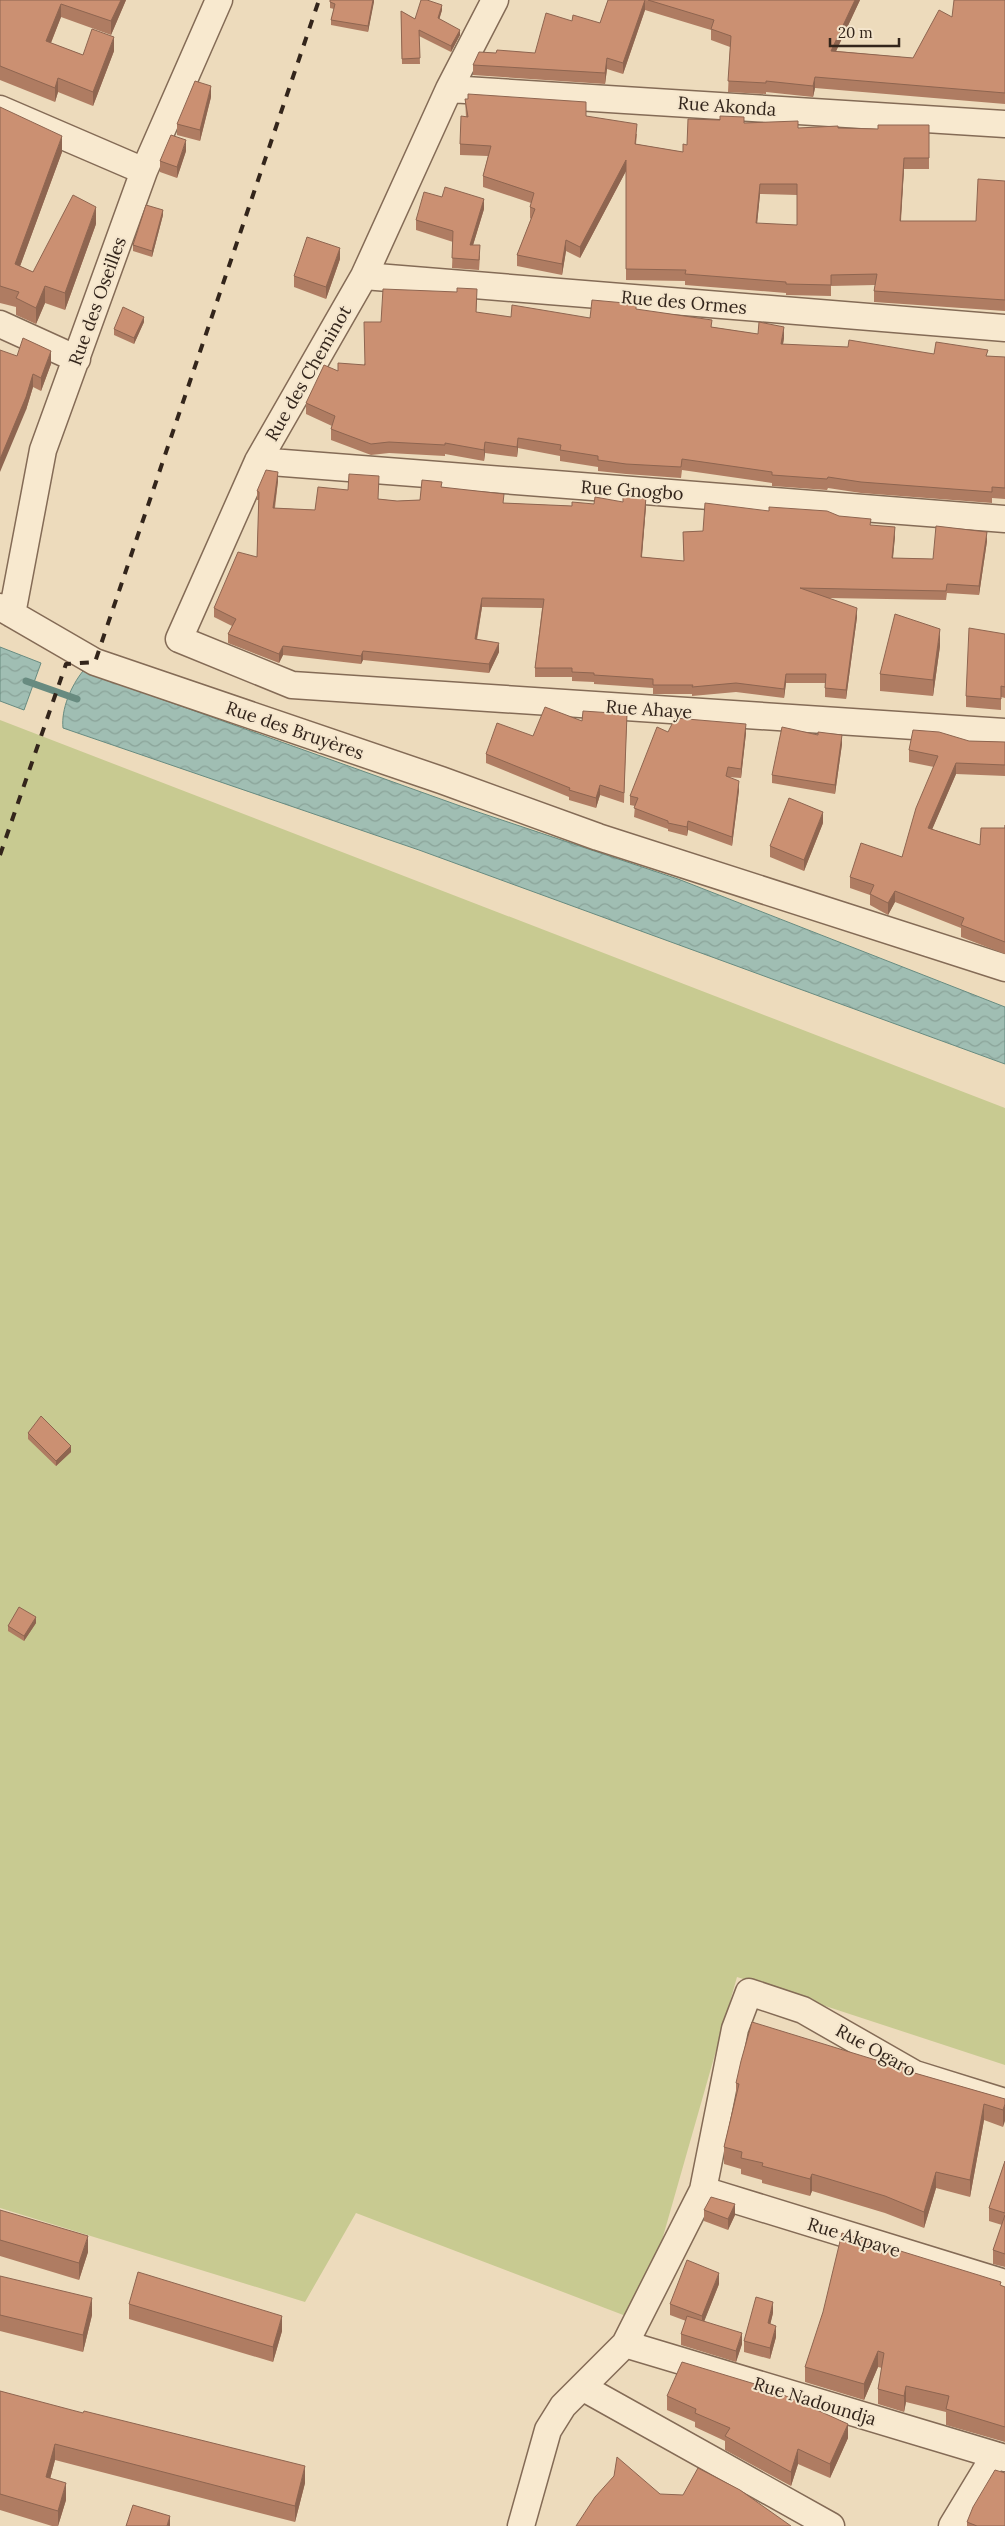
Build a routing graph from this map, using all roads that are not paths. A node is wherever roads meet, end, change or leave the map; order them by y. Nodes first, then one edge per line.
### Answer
1 (219, 0) edge
2 (495, 0) edge
3 (448, 89) junction
4 (0, 109) edge
5 (1005, 124) edge
6 (144, 171) junction
7 (364, 276) junction
8 (0, 324) edge
9 (1005, 328) edge
10 (77, 359) junction
11 (258, 461) junction
12 (1005, 518) edge
13 (6, 610) edge
14 (292, 685) joint
15 (1005, 732) edge
16 (1005, 968) edge
17 (1005, 2102) edge
18 (703, 2190) junction
19 (1005, 2283) edge
20 (625, 2344) junction
21 (582, 2387) junction
22 (1000, 2457) edge
23 (521, 2526) edge
24 (831, 2526) edge
25 (952, 2526) edge

1 - 6 street, Rue des Oseilles
2 - 3 street, Rue des Cheminot
3 - 5 street, Rue Akonda
3 - 7 street, Rue des Cheminot
4 - 6 street
6 - 10 street, Rue des Oseilles
7 - 9 street, Rue des Ormes
7 - 11 street, Rue des Cheminot
8 - 10 street
10 - 13 street, Rue des Oseilles
11 - 12 street, Rue Gnogbo
11 - 14 street, Rue des Cheminot
13 - 16 street, Rue des Bruyères
14 - 15 street, Rue Ahaye
17 - 18 street, Rue Ogaro
18 - 19 street, Rue Akpave
18 - 20 street
20 - 21 street
20 - 22 street, Rue Nadoundja
21 - 23 street
21 - 24 street
22 - 25 street

